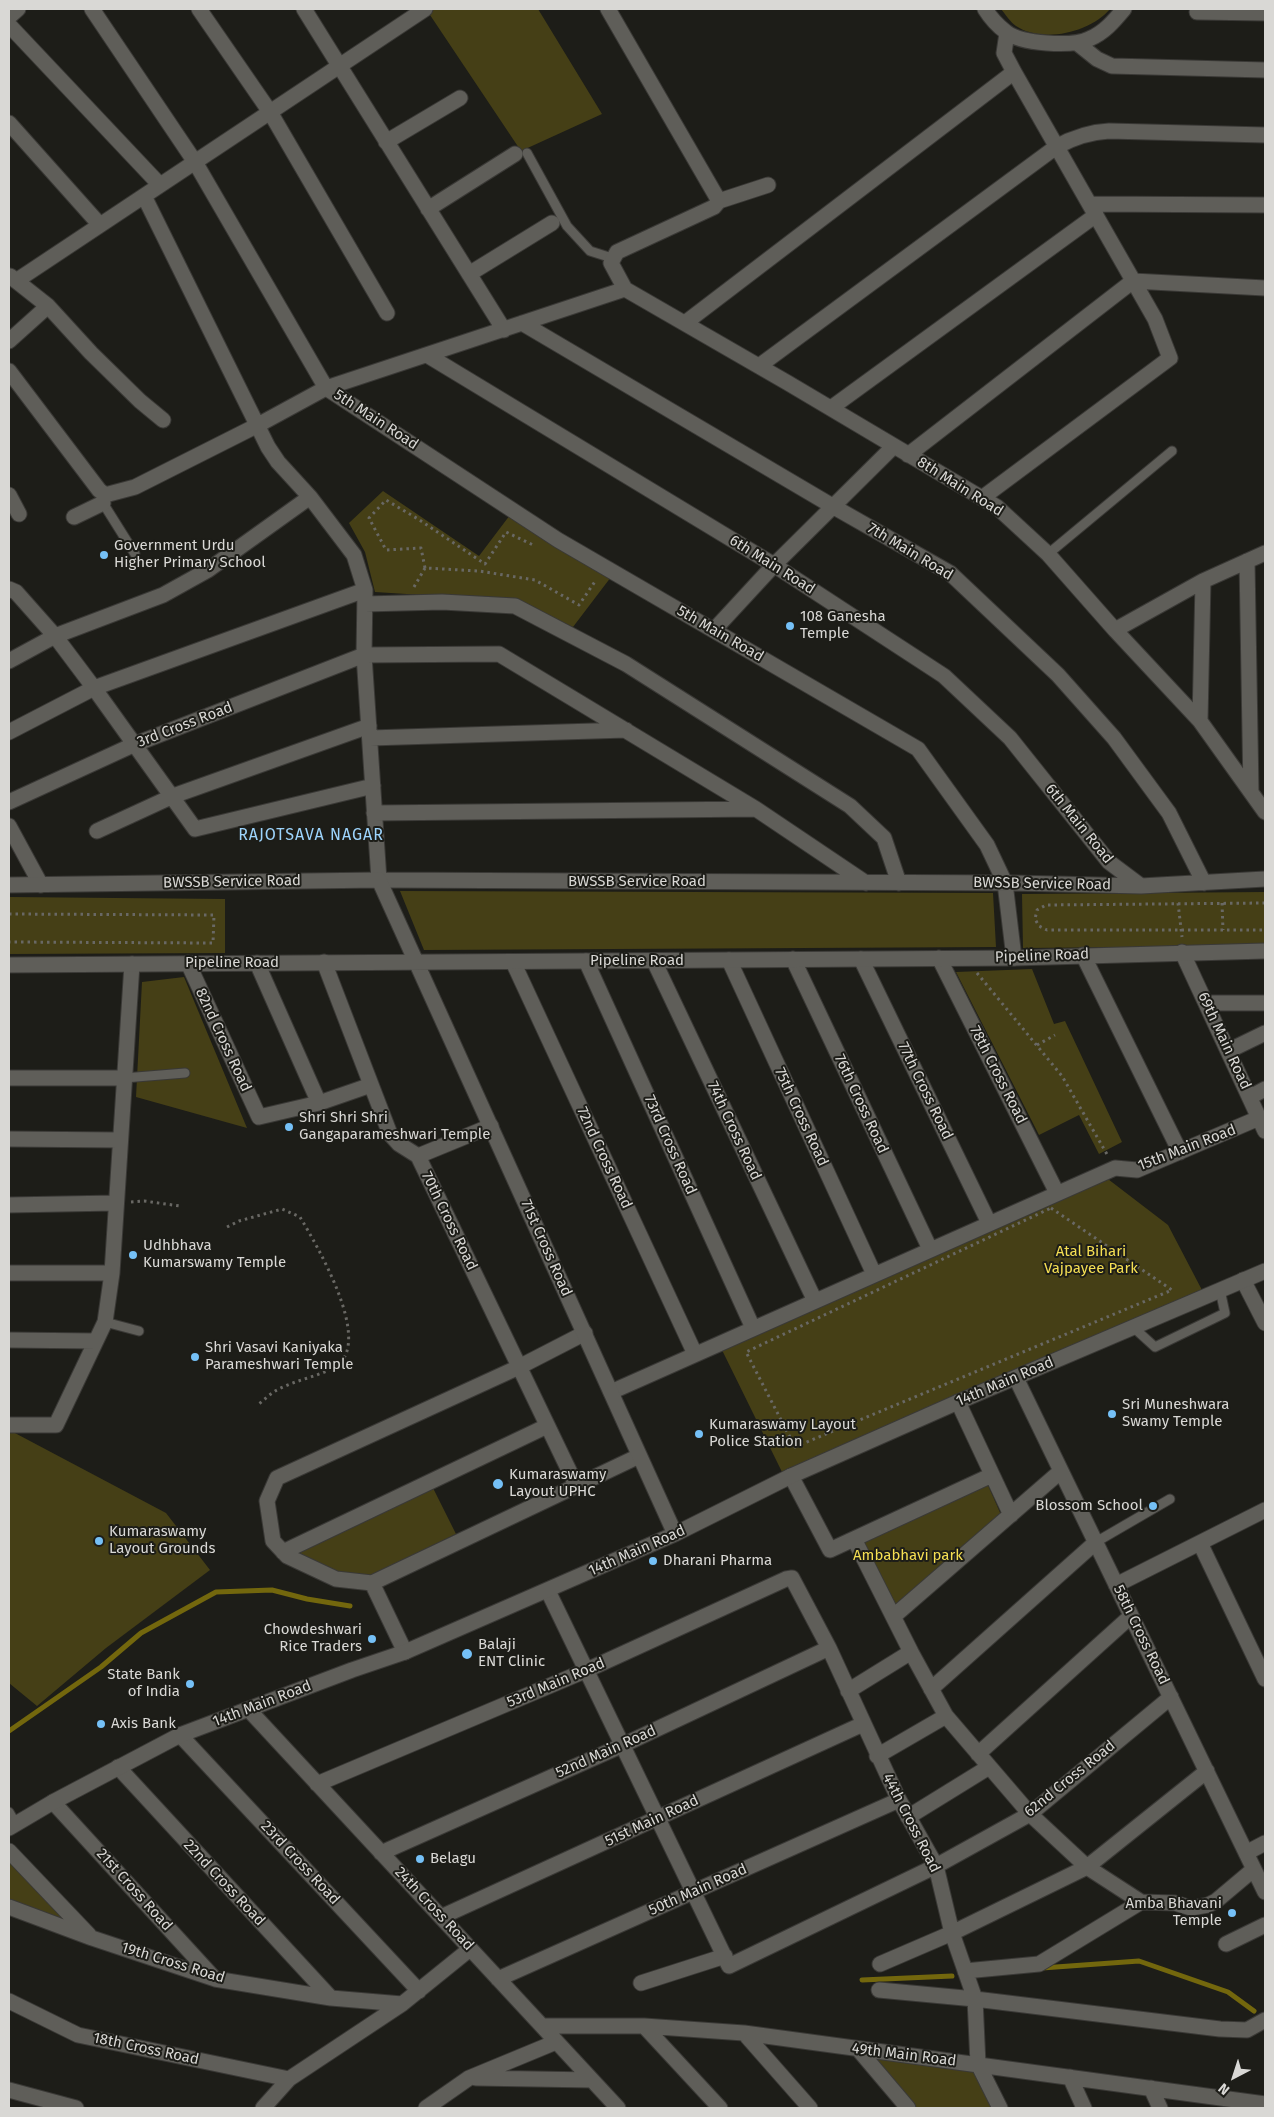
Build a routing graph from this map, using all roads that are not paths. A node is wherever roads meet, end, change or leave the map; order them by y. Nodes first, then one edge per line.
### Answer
1 (18, 9) edge
2 (92, 9) edge
3 (199, 9) edge
4 (304, 9) edge
5 (425, 9) edge
6 (608, 9) edge
7 (985, 9) edge
8 (1124, 9) edge
9 (1197, 12) dead end
10 (1265, 13) edge
11 (9, 18) edge
12 (9, 25) edge
13 (1007, 33) junction
14 (1078, 43) junction
15 (340, 65) junction
16 (1265, 70) edge
17 (1014, 72) junction
18 (460, 98) dead end
19 (270, 112) junction
20 (9, 122) edge
21 (1265, 135) edge
22 (386, 142) junction
23 (1056, 147) junction
24 (521, 153) joint
25 (195, 162) junction
26 (160, 185) junction
27 (768, 185) dead end
28 (144, 196) junction
29 (719, 201) junction
30 (1265, 205) edge
31 (428, 209) junction
32 (1093, 210) junction
33 (552, 223) dead end
34 (100, 225) junction
35 (612, 258) junction
36 (469, 274) junction
37 (12, 278) edge
38 (1133, 281) junction
39 (1265, 288) edge
40 (625, 289) junction
41 (48, 306) junction
42 (387, 313) dead end
43 (522, 323) junction
44 (685, 323) junction
45 (504, 330) junction
46 (9, 341) edge
47 (427, 355) junction
48 (759, 366) junction
49 (9, 371) edge
50 (326, 388) junction
51 (831, 408) junction
52 (163, 420) dead end
53 (258, 425) junction
54 (894, 446) junction
55 (1172, 451) dead end
56 (908, 455) junction
57 (9, 495) edge
58 (310, 497) junction
59 (982, 498) junction
60 (104, 499) junction
61 (834, 507) junction
62 (19, 514) dead end
63 (74, 517) dead end
64 (1265, 553) edge
65 (136, 554) dead end
66 (1048, 554) junction
67 (1247, 561) junction
68 (774, 565) junction
69 (1203, 581) junction
70 (9, 589) edge
71 (365, 597) junction
72 (714, 630) junction
73 (1115, 630) junction
74 (55, 636) junction
75 (364, 655) junction
76 (9, 661) edge
77 (94, 688) junction
78 (1200, 721) junction
79 (626, 730) junction
80 (9, 732) edge
81 (369, 732) junction
82 (133, 745) junction
83 (373, 786) junction
84 (1251, 792) junction
85 (173, 796) junction
86 (9, 802) edge
87 (756, 809) junction
88 (1265, 812) edge
89 (374, 813) junction
90 (9, 826) edge
91 (96, 831) dead end
92 (1265, 879) edge
93 (378, 880) junction
94 (866, 883) junction
95 (1004, 883) junction
96 (1204, 883) junction
97 (899, 884) junction
98 (9, 885) edge
99 (41, 885) junction
100 (1142, 886) junction
101 (1265, 951) edge
102 (1182, 952) junction
103 (1083, 955) junction
104 (939, 958) junction
105 (1014, 958) junction
106 (793, 959) junction
107 (861, 959) junction
108 (728, 960) junction
109 (586, 961) junction
110 (654, 961) junction
111 (324, 962) junction
112 (513, 962) junction
113 (188, 963) junction
114 (257, 963) junction
115 (417, 963) junction
116 (132, 964) junction
117 (9, 965) edge
118 (1206, 1003) junction
119 (1265, 1003) edge
120 (1265, 1033) edge
121 (1228, 1050) junction
122 (184, 1073) dead end
123 (9, 1078) edge
124 (124, 1078) junction
125 (371, 1085) junction
126 (1265, 1089) edge
127 (1250, 1098) junction
128 (320, 1103) junction
129 (1262, 1124) edge
130 (491, 1126) junction
131 (9, 1139) edge
132 (119, 1140) junction
133 (1180, 1152) junction
134 (418, 1156) junction
135 (1058, 1193) junction
136 (115, 1203) junction
137 (9, 1205) edge
138 (989, 1223) junction
139 (930, 1250) junction
140 (1265, 1271) edge
141 (9, 1273) edge
142 (112, 1273) junction
143 (874, 1274) junction
144 (1243, 1280) junction
145 (1220, 1290) junction
146 (815, 1301) junction
147 (104, 1322) junction
148 (1265, 1323) edge
149 (753, 1328) junction
150 (1133, 1328) junction
151 (139, 1331) dead end
152 (585, 1334) junction
153 (9, 1340) edge
154 (96, 1341) junction
155 (695, 1354) junction
156 (519, 1367) junction
157 (1016, 1378) junction
158 (611, 1392) junction
159 (958, 1402) junction
160 (9, 1425) edge
161 (547, 1426) junction
162 (639, 1456) junction
163 (1061, 1471) junction
164 (992, 1475) junction
165 (791, 1476) junction
166 (576, 1485) junction
167 (1170, 1499) dead end
168 (1265, 1510) edge
169 (1011, 1515) junction
170 (675, 1534) junction
171 (854, 1539) junction
172 (1096, 1542) junction
173 (1200, 1543) junction
174 (283, 1552) junction
175 (792, 1578) joint
176 (372, 1583) junction
177 (1116, 1585) junction
178 (548, 1591) junction
179 (894, 1616) junction
180 (1131, 1616) junction
181 (829, 1648) junction
182 (405, 1652) junction
183 (911, 1652) junction
184 (587, 1670) junction
185 (1265, 1679) edge
186 (931, 1689) junction
187 (848, 1691) junction
188 (1171, 1697) junction
189 (249, 1710) junction
190 (946, 1716) junction
191 (863, 1724) junction
192 (180, 1735) junction
193 (623, 1745) junction
194 (978, 1754) junction
195 (877, 1756) junction
196 (118, 1768) junction
197 (988, 1768) junction
198 (1207, 1771) junction
199 (317, 1784) junction
200 (899, 1800) junction
201 (53, 1802) junction
202 (1030, 1814) junction
203 (908, 1817) junction
204 (658, 1818) junction
205 (11, 1821) edge
206 (1265, 1843) edge
207 (9, 1851) edge
208 (381, 1852) junction
209 (1246, 1853) junction
210 (936, 1866) junction
211 (1086, 1866) junction
212 (1254, 1869) junction
213 (694, 1892) junction
214 (1265, 1892) edge
215 (1141, 1902) junction
216 (9, 1907) edge
217 (441, 1917) junction
218 (1265, 1925) edge
219 (952, 1933) junction
220 (92, 1938) junction
221 (1226, 1944) dead end
222 (470, 1949) junction
223 (724, 1956) junction
224 (880, 1964) dead end
225 (965, 1971) junction
226 (214, 1979) junction
227 (498, 1979) junction
228 (640, 1983) dead end
229 (879, 1990) dead end
230 (419, 1991) junction
231 (331, 1998) junction
232 (975, 1999) junction
233 (9, 2001) edge
234 (402, 2004) junction
235 (1265, 2020) edge
236 (542, 2026) junction
237 (644, 2026) junction
238 (744, 2033) junction
239 (556, 2042) junction
240 (858, 2049) junction
241 (978, 2064) junction
242 (1070, 2077) junction
243 (469, 2078) junction
244 (289, 2079) junction
245 (592, 2080) junction
246 (1150, 2088) junction
247 (9, 2090) edge
248 (1226, 2103) edge
249 (1265, 2104) edge
250 (76, 2108) edge
251 (264, 2108) edge
252 (426, 2108) edge
253 (618, 2108) edge
254 (720, 2108) edge
255 (810, 2108) edge
256 (908, 2108) edge
257 (1000, 2108) edge
258 (1084, 2108) edge
259 (1160, 2108) edge

1 - 11 street
2 - 25 street
3 - 19 street
4 - 15 street
5 - 15 street
6 - 29 street
7 - 13 street
8 - 14 street
9 - 10 street
12 - 26 street
13 - 14 street
13 - 17 street
14 - 16 street
15 - 19 street
15 - 22 street
17 - 23 street
17 - 44 street
18 - 22 street
19 - 25 street
19 - 42 street
20 - 34 street
21 - 23 street
22 - 31 street
23 - 32 street
23 - 48 street
24 - 31 street
24 - 35 lane
25 - 26 street
25 - 50 street
26 - 28 street
27 - 29 street
28 - 34 street
28 - 53 street
29 - 35 street
30 - 32 street
31 - 36 street
32 - 38 street
32 - 51 street
33 - 36 street
34 - 37 street
35 - 40 street
36 - 45 street
37 - 41 street
38 - 39 street
38 - 56 street
38 - 59 street
40 - 43 street
40 - 44 street, 8th Main Road
41 - 46 street
41 - 52 street
43 - 45 street
43 - 61 street, 7th Main Road
44 - 48 street, 8th Main Road
45 - 47 street
47 - 50 street
47 - 68 street, 6th Main Road
48 - 51 street, 8th Main Road
49 - 60 street
50 - 53 street
50 - 72 street, 5th Main Road
51 - 54 street, 8th Main Road
53 - 58 street
53 - 60 street
54 - 56 street, 8th Main Road
54 - 61 street
55 - 66 lane
56 - 59 street, 8th Main Road
57 - 62 street
58 - 71 street
58 - 74 street
59 - 66 street, 8th Main Road
60 - 63 street
60 - 65 lane
61 - 68 street
61 - 96 street, 7th Main Road
64 - 67 street
66 - 73 street, 8th Main Road
67 - 69 street
67 - 84 street
68 - 72 street
68 - 100 street, 6th Main Road
69 - 73 street
69 - 78 street
70 - 74 street
71 - 75 street
71 - 77 street
71 - 97 street
72 - 95 street, 5th Main Road
73 - 78 street, 8th Main Road
74 - 76 street
74 - 77 street
75 - 79 street
75 - 81 street
75 - 82 street, 3rd Cross Road
77 - 80 street
77 - 82 street
78 - 84 street, 8th Main Road
79 - 81 street
79 - 87 street
81 - 83 street
81 - 85 street
82 - 85 street
82 - 86 street, 3rd Cross Road
83 - 85 street
83 - 89 street
84 - 88 street, 8th Main Road
85 - 91 street
87 - 89 street
87 - 94 street
89 - 93 street
90 - 99 street
92 - 96 street, BWSSB Service Road
93 - 94 street, BWSSB Service Road
93 - 99 street, BWSSB Service Road
93 - 115 street, 71st Cross Road
94 - 97 street, BWSSB Service Road
95 - 97 street, BWSSB Service Road
95 - 100 street, BWSSB Service Road
95 - 105 street, 5th Main Road
96 - 100 street, BWSSB Service Road
98 - 99 street, BWSSB Service Road
101 - 102 street, Pipeline Road
102 - 103 street, Pipeline Road
102 - 118 street, 69th Main Road
103 - 105 street, Pipeline Road
103 - 133 street
104 - 105 street, Pipeline Road
104 - 107 street, Pipeline Road
104 - 135 street, 78th Cross Road
106 - 107 street, Pipeline Road
106 - 108 street, Pipeline Road
106 - 139 street, 76th Cross Road
107 - 138 street, 77th Cross Road
108 - 110 street, Pipeline Road
108 - 143 street, 75th Cross Road
109 - 110 street, Pipeline Road
109 - 112 street, Pipeline Road
109 - 149 street, 73rd Cross Road
110 - 146 street, 74th Cross Road
111 - 114 street, Pipeline Road
111 - 115 street, Pipeline Road
111 - 125 street, 70th Cross Road
112 - 115 street, Pipeline Road
112 - 155 street, 72nd Cross Road
113 - 114 street, Pipeline Road
113 - 116 street, Pipeline Road
113 - 128 street, 82nd Cross Road
114 - 128 street
115 - 130 street, 71st Cross Road
116 - 117 street, Pipeline Road
116 - 124 street
118 - 119 street
118 - 121 street, 69th Main Road
120 - 121 street
121 - 127 street, 69th Main Road
122 - 124 lane
123 - 124 street
124 - 132 street
125 - 128 street
125 - 134 street, 70th Cross Road
126 - 127 street
127 - 129 street, 69th Main Road
129 - 133 street, 15th Main Road
130 - 134 street
130 - 152 street, 71st Cross Road
131 - 132 street
132 - 136 street
133 - 135 street, 15th Main Road
134 - 156 street, 70th Cross Road
135 - 138 street, 15th Main Road
136 - 137 street
136 - 142 street
138 - 139 street, 15th Main Road
139 - 143 street, 15th Main Road
140 - 144 street, 14th Main Road
141 - 142 street
142 - 147 street
143 - 146 street, 15th Main Road
144 - 145 street, 14th Main Road
144 - 148 street
145 - 150 street, 14th Main Road
145 - 150 lane
146 - 149 street, 15th Main Road
147 - 151 lane
147 - 154 street
149 - 155 street, 15th Main Road
150 - 157 street, 14th Main Road
152 - 156 street
152 - 158 street, 71st Cross Road
153 - 154 street
154 - 160 street
155 - 158 street, 15th Main Road
156 - 161 street, 70th Cross Road
156 - 174 street
157 - 159 street, 14th Main Road
157 - 163 street, 58th Cross Road
158 - 162 street, 71st Cross Road
159 - 164 street
159 - 165 street, 14th Main Road
161 - 166 street, 70th Cross Road
161 - 174 street
162 - 166 street
162 - 170 street, 71st Cross Road
163 - 169 street
163 - 172 street, 58th Cross Road
164 - 169 street
164 - 171 street
165 - 170 street, 14th Main Road
165 - 171 street
166 - 176 street
167 - 172 lane
168 - 173 street
169 - 179 street
170 - 178 street, 14th Main Road
171 - 179 street
172 - 177 street, 58th Cross Road
172 - 186 street
173 - 177 street
173 - 185 street
174 - 176 street
175 - 181 street, 44th Cross Road
175 - 184 street, 53rd Main Road
176 - 182 street
177 - 180 street, 58th Cross Road
178 - 182 street, 14th Main Road
178 - 184 street
179 - 183 street
180 - 188 street, 58th Cross Road
180 - 194 street
181 - 187 street, 44th Cross Road
181 - 193 street, 52nd Main Road
182 - 189 street, 14th Main Road
183 - 186 street
183 - 187 street
184 - 193 street
184 - 199 street, 53rd Main Road
186 - 190 street
187 - 191 street, 44th Cross Road
188 - 198 street, 58th Cross Road
188 - 202 street, 62nd Cross Road
189 - 192 street, 14th Main Road
189 - 199 street, 24th Cross Road
190 - 194 street
190 - 195 street
191 - 195 street, 44th Cross Road
191 - 204 street, 51st Main Road
192 - 196 street, 14th Main Road
192 - 230 street, 23rd Cross Road
193 - 204 street
193 - 208 street, 52nd Main Road
194 - 197 street
195 - 200 street, 44th Cross Road
196 - 201 street, 14th Main Road
196 - 231 street, 22nd Cross Road
197 - 202 street
197 - 203 street
198 - 209 street, 58th Cross Road
198 - 211 street
199 - 208 street, 24th Cross Road
200 - 203 street, 44th Cross Road
200 - 213 street, 50th Main Road
201 - 205 street, 14th Main Road
201 - 226 street, 21st Cross Road
202 - 210 street, 62nd Cross Road
202 - 211 street
203 - 210 street, 44th Cross Road
204 - 213 street
204 - 217 street, 51st Main Road
206 - 209 street
207 - 220 street
208 - 217 street, 24th Cross Road
209 - 212 street, 58th Cross Road
210 - 219 street, 44th Cross Road
210 - 223 street, 62nd Cross Road
211 - 215 street
211 - 219 street
212 - 214 street, 58th Cross Road
212 - 215 street
213 - 223 street
213 - 227 street, 50th Main Road
215 - 225 street
216 - 220 street, 19th Cross Road
217 - 222 street, 24th Cross Road
218 - 221 street
219 - 224 street
219 - 225 street, 44th Cross Road
220 - 226 street, 19th Cross Road
222 - 227 street, 24th Cross Road
222 - 230 street
223 - 228 street
225 - 232 street, 44th Cross Road
226 - 231 street, 19th Cross Road
227 - 236 street, 24th Cross Road
229 - 232 street
230 - 234 street
231 - 234 street, 19th Cross Road
232 - 235 street
232 - 241 street, 44th Cross Road
233 - 244 street, 18th Cross Road
234 - 244 street
236 - 237 street, 49th Main Road
236 - 239 street, 24th Cross Road
237 - 238 street, 49th Main Road
237 - 254 street
238 - 240 street, 49th Main Road
238 - 255 street
239 - 243 street
239 - 245 street, 24th Cross Road
240 - 241 street, 49th Main Road
240 - 256 street
241 - 242 street, 49th Main Road
241 - 257 street, 44th Cross Road
242 - 246 street, 49th Main Road
242 - 258 street
243 - 245 street
243 - 252 street
244 - 251 street
245 - 253 street, 24th Cross Road
246 - 248 street, 49th Main Road
246 - 259 street
247 - 250 street
248 - 249 street, 49th Main Road

